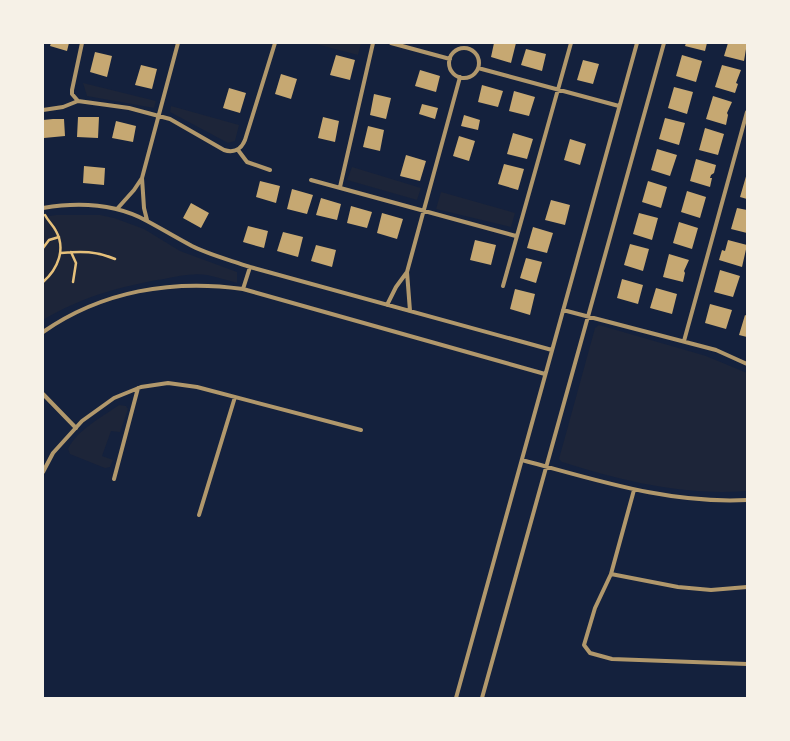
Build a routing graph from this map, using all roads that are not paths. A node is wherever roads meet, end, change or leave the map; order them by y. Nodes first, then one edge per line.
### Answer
1 (82, 43) edge
2 (178, 43) edge
3 (275, 43) edge
4 (373, 43) edge
5 (391, 43) edge
6 (470, 43) edge
7 (571, 43) edge
8 (637, 43) edge
9 (664, 43) edge
10 (469, 49) junction
11 (450, 59) junction
12 (478, 68) junction
13 (460, 77) junction
14 (559, 90) junction
15 (78, 101) junction
16 (620, 106) junction
17 (43, 110) edge
18 (747, 112) edge
19 (158, 116) junction
20 (238, 150) junction
21 (270, 170) dead end
22 (142, 178) junction
23 (311, 180) dead end
24 (340, 187) junction
25 (43, 209) edge
26 (117, 209) junction
27 (424, 211) junction
28 (147, 220) junction
29 (516, 236) junction
30 (250, 266) junction
31 (407, 272) junction
32 (503, 286) dead end
33 (242, 289) junction
34 (387, 305) junction
35 (563, 310) junction
36 (410, 311) junction
37 (588, 316) junction
38 (43, 332) edge
39 (684, 341) junction
40 (552, 350) junction
41 (747, 364) edge
42 (545, 374) junction
43 (138, 388) junction
44 (43, 394) edge
45 (235, 397) junction
46 (76, 428) junction
47 (360, 430) dead end
48 (522, 460) junction
49 (546, 466) junction
50 (43, 472) edge
51 (114, 479) dead end
52 (634, 490) junction
53 (747, 500) edge
54 (199, 515) dead end
55 (611, 574) junction
56 (747, 587) edge
57 (747, 664) edge
58 (456, 698) edge
59 (482, 698) edge

1 - 15 street
2 - 19 street
3 - 20 street
4 - 24 street
5 - 11 street
6 - 10 street
7 - 14 street
8 - 16 street
9 - 37 street
10 - 11 street
10 - 12 street
11 - 13 street
12 - 13 street
12 - 14 street
13 - 27 street
14 - 16 street
14 - 29 street
15 - 17 street
15 - 19 street
16 - 35 street
18 - 39 street
19 - 20 street
19 - 22 street
20 - 21 street
22 - 26 street
22 - 28 street
23 - 24 street
24 - 27 street
25 - 26 street
26 - 28 street
27 - 29 street
27 - 31 street
28 - 30 street
29 - 32 street
30 - 33 street
30 - 34 street
31 - 34 street
31 - 36 street
33 - 38 street
33 - 42 street
34 - 36 street
35 - 37 street
35 - 40 street
36 - 40 street
37 - 39 street
37 - 49 street
39 - 41 street
40 - 42 street
42 - 48 street
43 - 45 street
43 - 46 street
43 - 51 street
44 - 46 street
45 - 47 street
45 - 54 street
46 - 50 street
48 - 49 street
48 - 58 street
49 - 52 street
49 - 59 street
52 - 53 street
52 - 55 street
55 - 56 street
55 - 57 street

